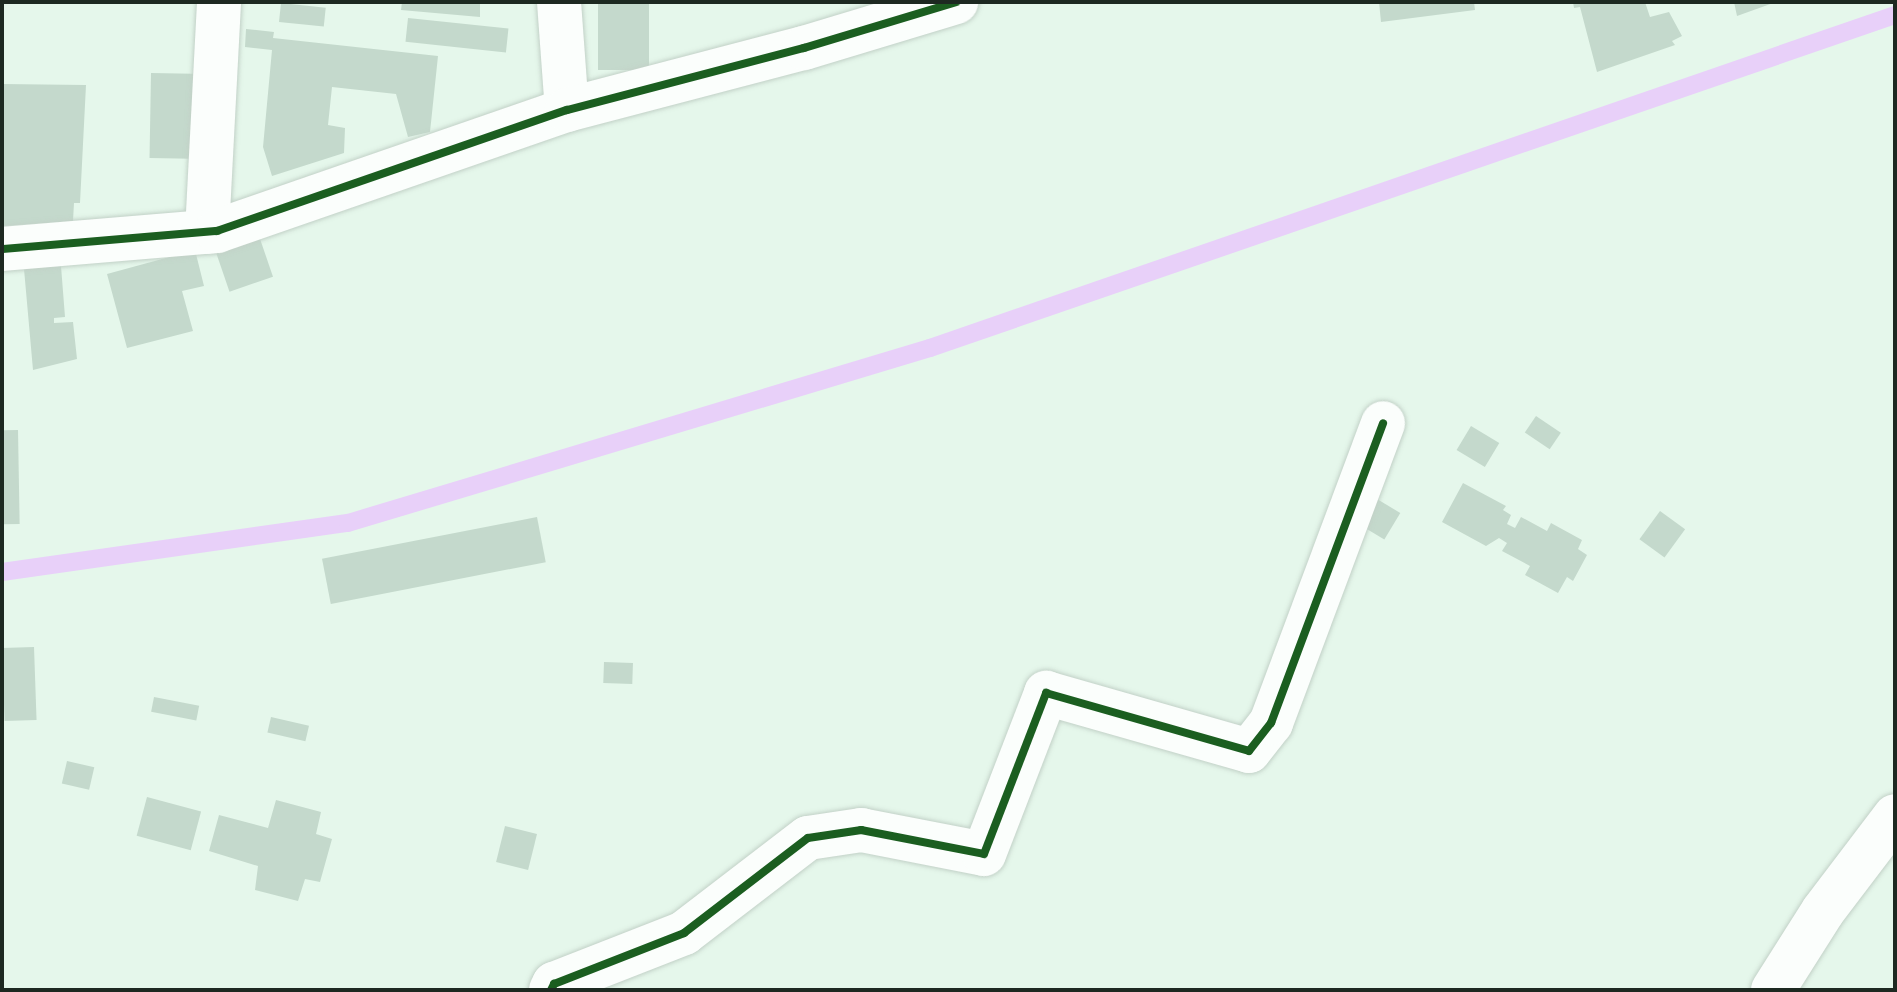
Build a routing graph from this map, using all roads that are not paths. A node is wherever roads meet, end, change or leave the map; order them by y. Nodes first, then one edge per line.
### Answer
1 (219, 2) edge
2 (559, 2) edge
3 (956, 2) edge
4 (567, 110) junction
5 (207, 232) junction
6 (2, 249) edge
7 (1383, 423) dead end
8 (1895, 816) edge
9 (551, 990) edge
10 (1773, 990) edge

1 - 5 street
2 - 4 street
3 - 4 street
4 - 5 street
5 - 6 street
7 - 9 street
8 - 10 street

